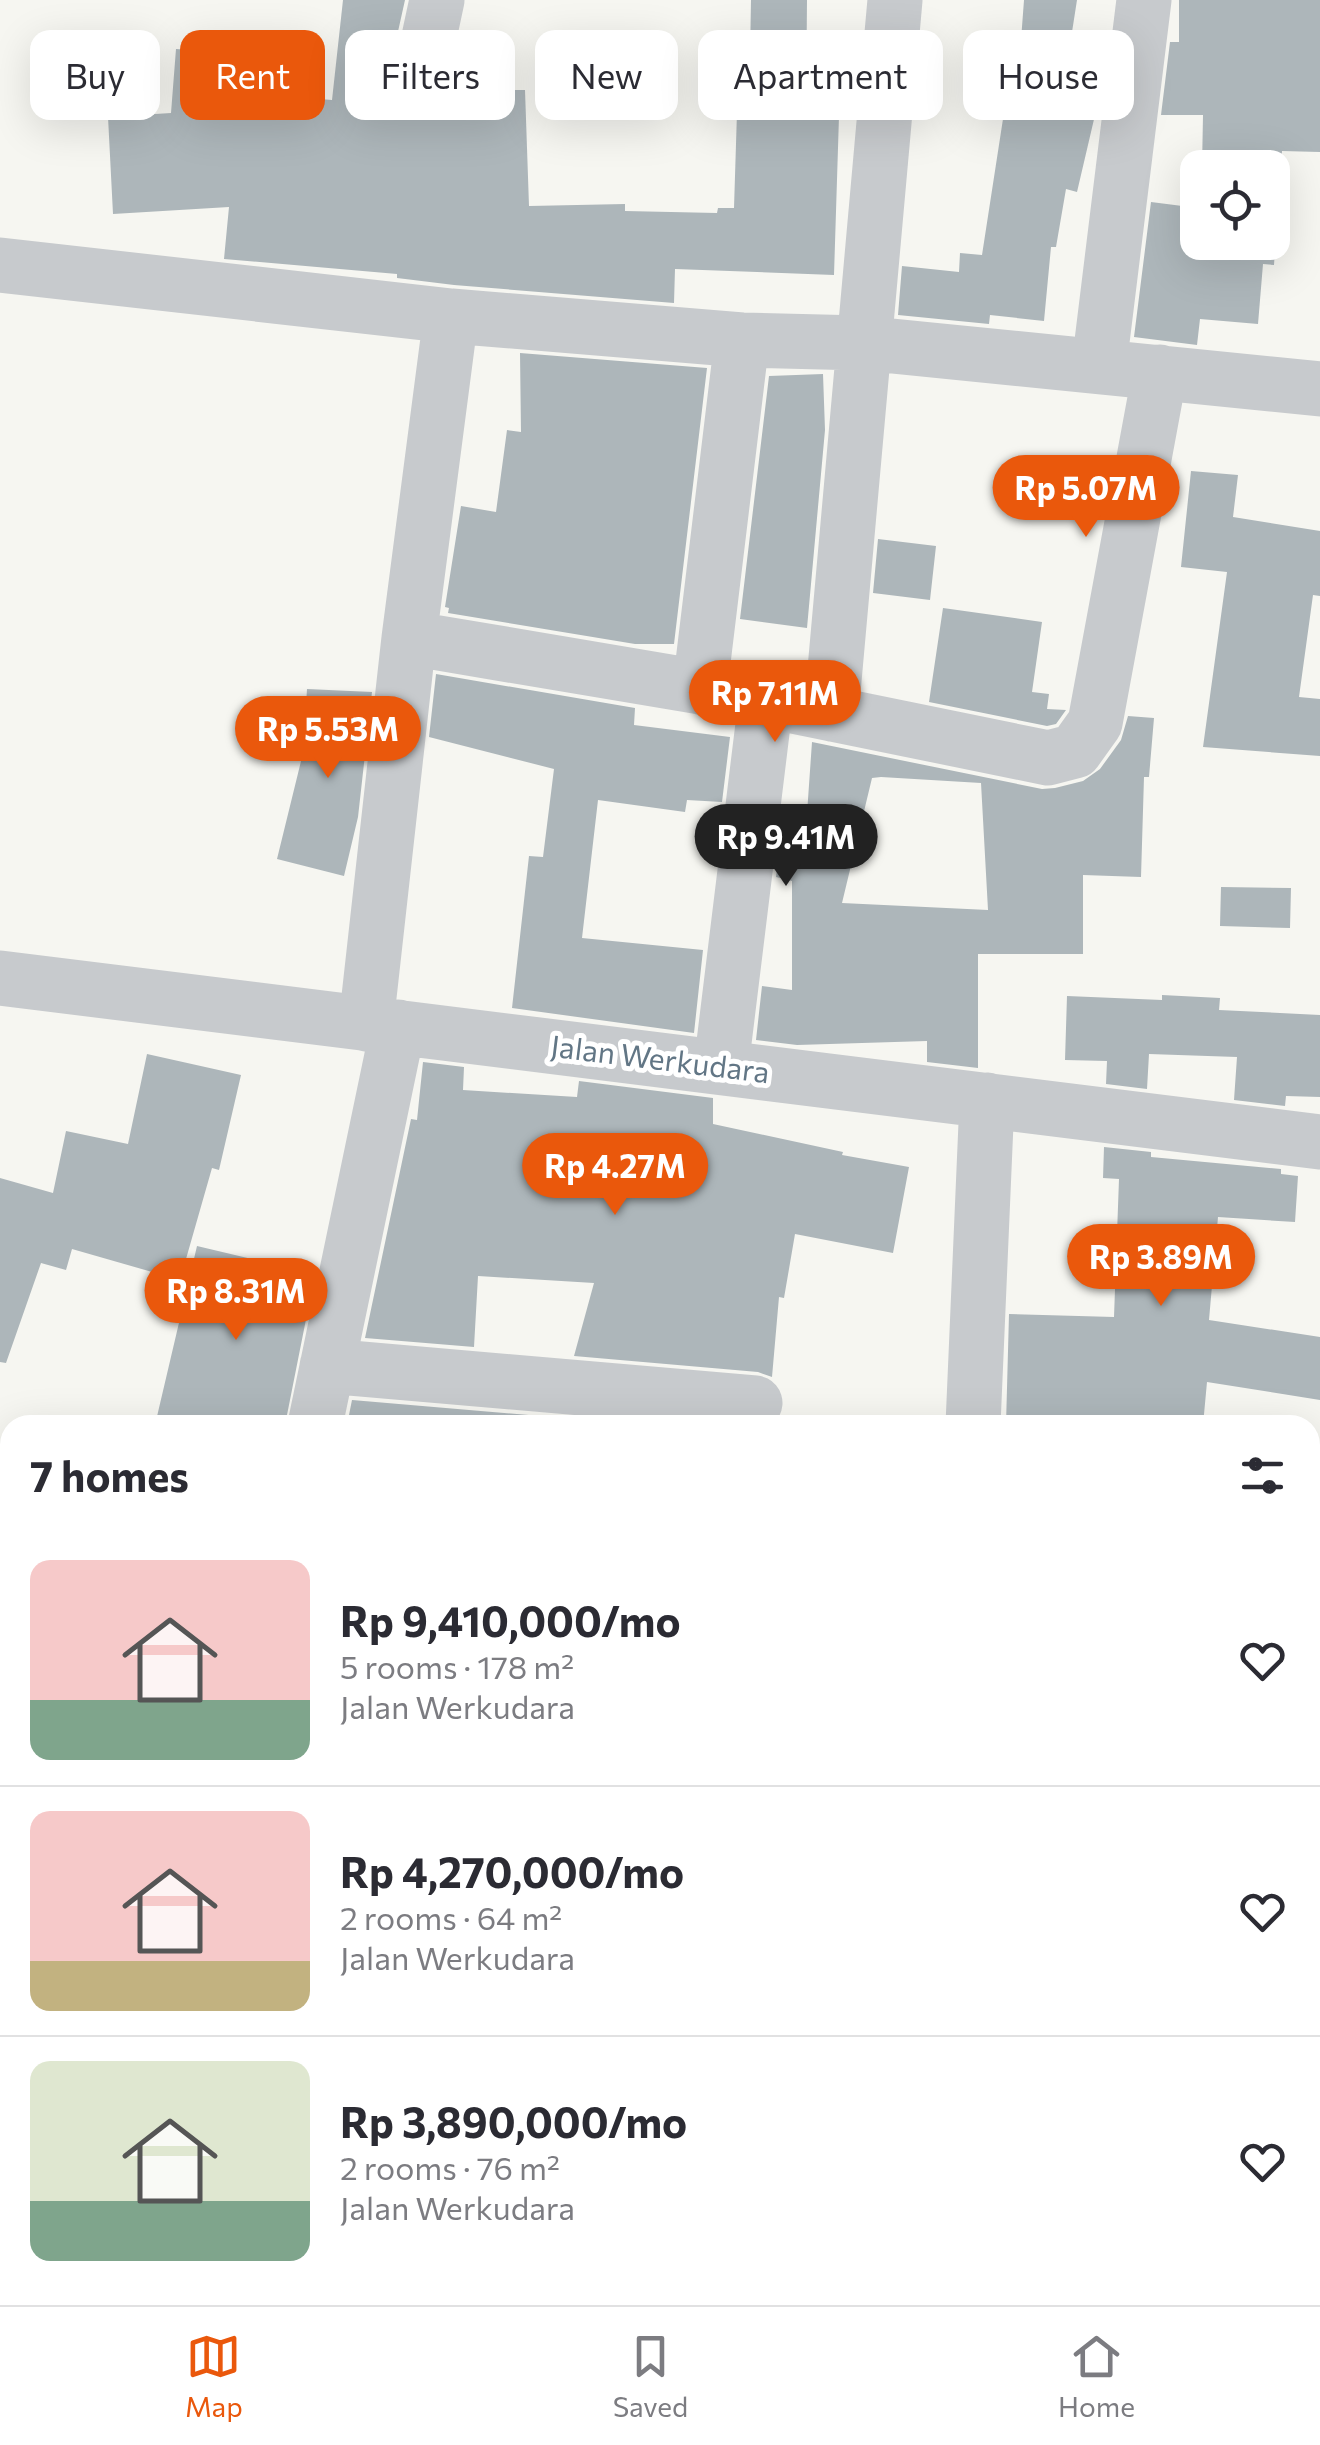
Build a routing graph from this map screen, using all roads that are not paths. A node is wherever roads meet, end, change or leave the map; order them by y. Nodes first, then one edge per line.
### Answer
1 (437, 0) edge
2 (895, 0) edge
3 (1144, 0) edge
4 (431, 30) edge
5 (0, 265) edge
6 (451, 316) junction
7 (742, 340) junction
8 (862, 343) junction
9 (1100, 366) junction
10 (1160, 372) junction
11 (1320, 389) edge
12 (409, 638) junction
13 (700, 687) junction
14 (766, 700) junction
15 (831, 714) junction
16 (0, 978) edge
17 (382, 1025) junction
18 (721, 1068) junction
19 (987, 1100) junction
20 (1320, 1142) edge
21 (327, 1366) junction
22 (755, 1403) dead end
23 (317, 1415) edge
24 (974, 1415) edge

1 - 4 street
2 - 8 street
3 - 9 street
5 - 6 street
6 - 7 street
6 - 12 street
7 - 8 street
7 - 13 street
8 - 9 street
8 - 15 street
9 - 10 street
10 - 11 street
10 - 15 street
12 - 13 street
12 - 17 street
13 - 14 street
14 - 15 street
14 - 18 street
16 - 17 street, Jalan Werkudara
17 - 18 street, Jalan Werkudara
17 - 21 street
18 - 19 street, Jalan Werkudara
19 - 20 street, Jalan Werkudara
19 - 24 street
21 - 22 street
21 - 23 street

